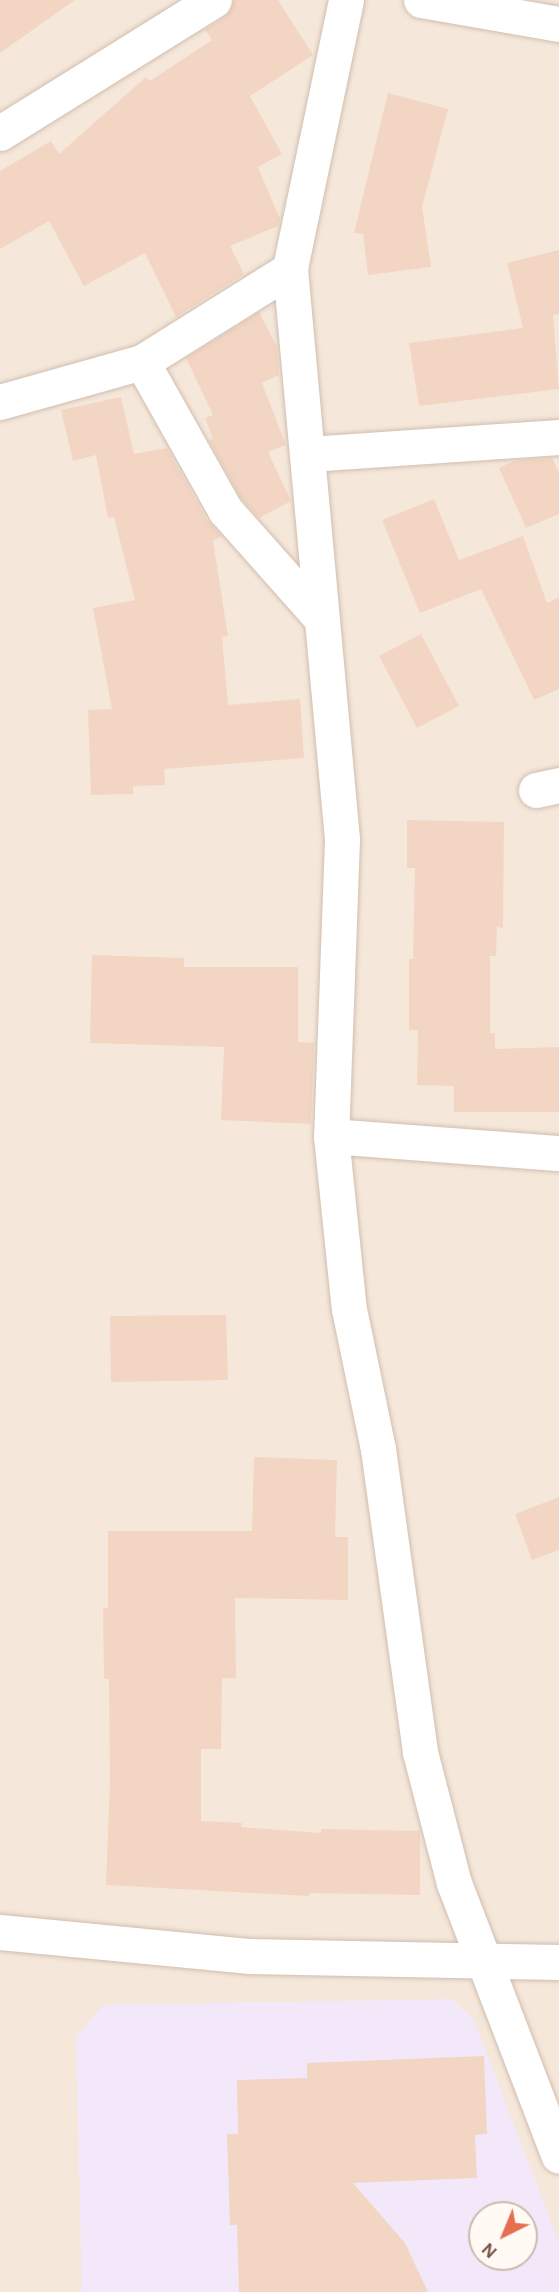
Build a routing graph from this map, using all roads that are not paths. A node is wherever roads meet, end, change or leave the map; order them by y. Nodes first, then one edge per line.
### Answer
1 (214, 0) edge
2 (346, 0) edge
3 (421, 0) edge
4 (495, 6) edge
5 (559, 24) edge
6 (0, 133) edge
7 (290, 270) junction
8 (142, 362) junction
9 (0, 402) edge
10 (559, 437) edge
11 (308, 454) junction
12 (321, 618) junction
13 (331, 1136) junction
14 (559, 1153) edge
15 (0, 1932) edge
16 (485, 1962) junction
17 (559, 1962) edge
18 (559, 2157) edge

1 - 6 street
2 - 7 street
3 - 4 street
4 - 5 street
7 - 8 street
7 - 11 street
8 - 9 street
8 - 12 street
10 - 11 street
11 - 12 street
12 - 13 street
13 - 14 street
13 - 16 street
15 - 16 street
16 - 17 street
16 - 18 street

